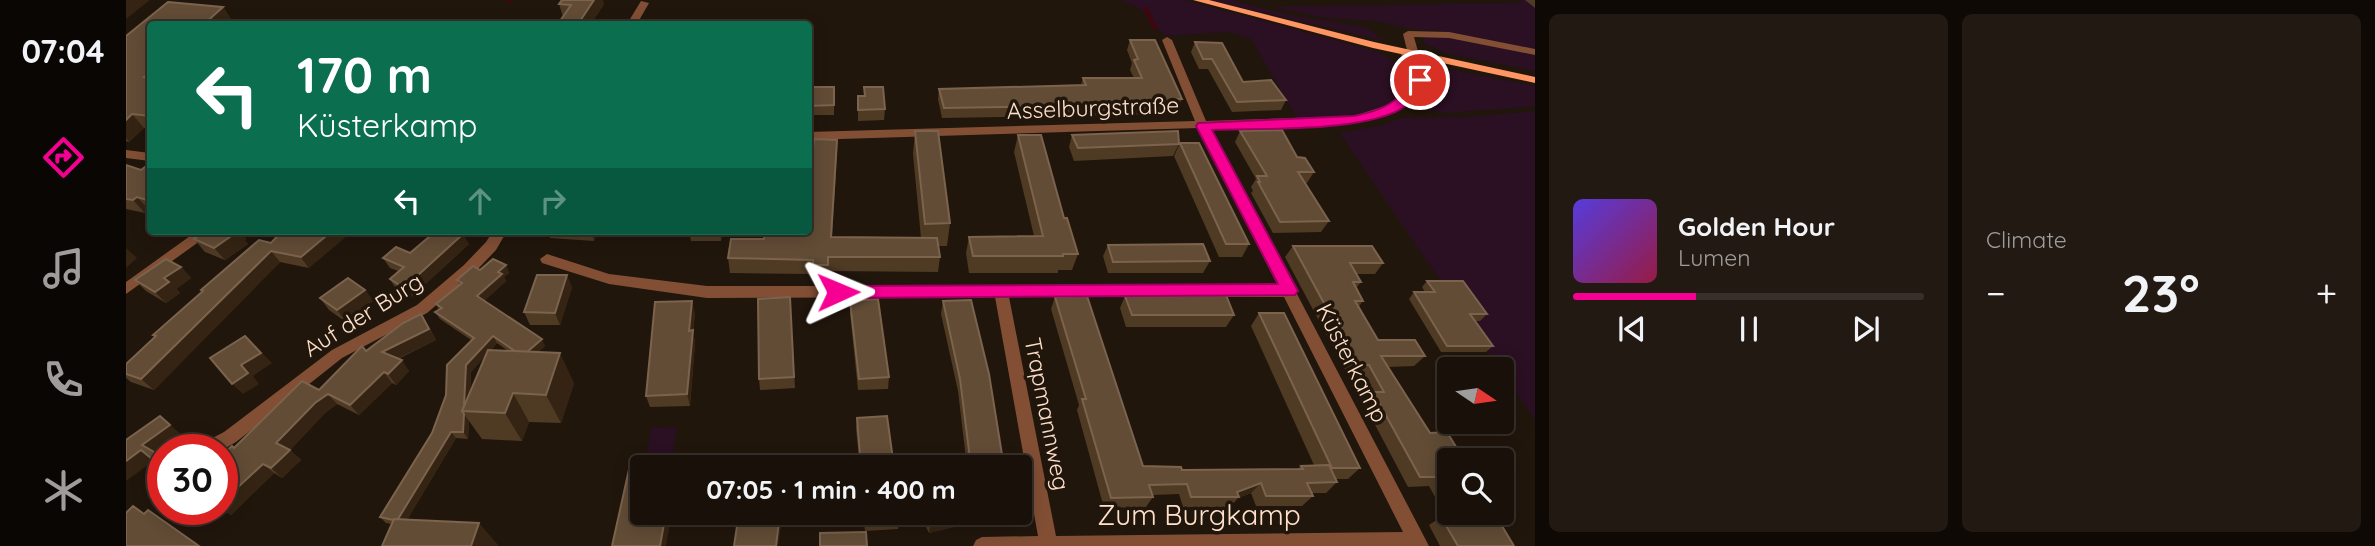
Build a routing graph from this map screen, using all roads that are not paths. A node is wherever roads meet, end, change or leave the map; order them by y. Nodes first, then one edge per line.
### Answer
1 (1198, 0) edge
2 (644, 3) dead end
3 (634, 21) edge
4 (1167, 40) dead end
5 (1535, 52) edge
6 (1415, 55) junction
7 (1535, 80) edge
8 (1411, 90) junction
9 (1203, 126) junction
10 (812, 136) edge
11 (126, 154) edge
12 (147, 157) edge
13 (200, 235) edge
14 (498, 235) edge
15 (547, 259) dead end
16 (126, 289) edge
17 (1000, 291) junction
18 (1290, 291) junction
19 (234, 434) edge
20 (1419, 544) edge
21 (1049, 545) edge
22 (982, 546) edge

1 - 6 main road
2 - 3 street
4 - 9 street, Küsterkamp
5 - 6 street, Asselburgstraße
6 - 7 main road
6 - 8 street
6 - 8 street, Asselburgstraße
8 - 9 street, Asselburgstraße
9 - 10 street, Asselburgstraße
9 - 18 street, Küsterkamp
11 - 12 street
13 - 16 street
14 - 19 street, Auf der Burg
15 - 17 street
17 - 18 street
17 - 21 street, Trapmannweg
18 - 20 street, Küsterkamp
20 - 21 street, Zum Burgkamp
21 - 22 street, Zum Burgkamp

